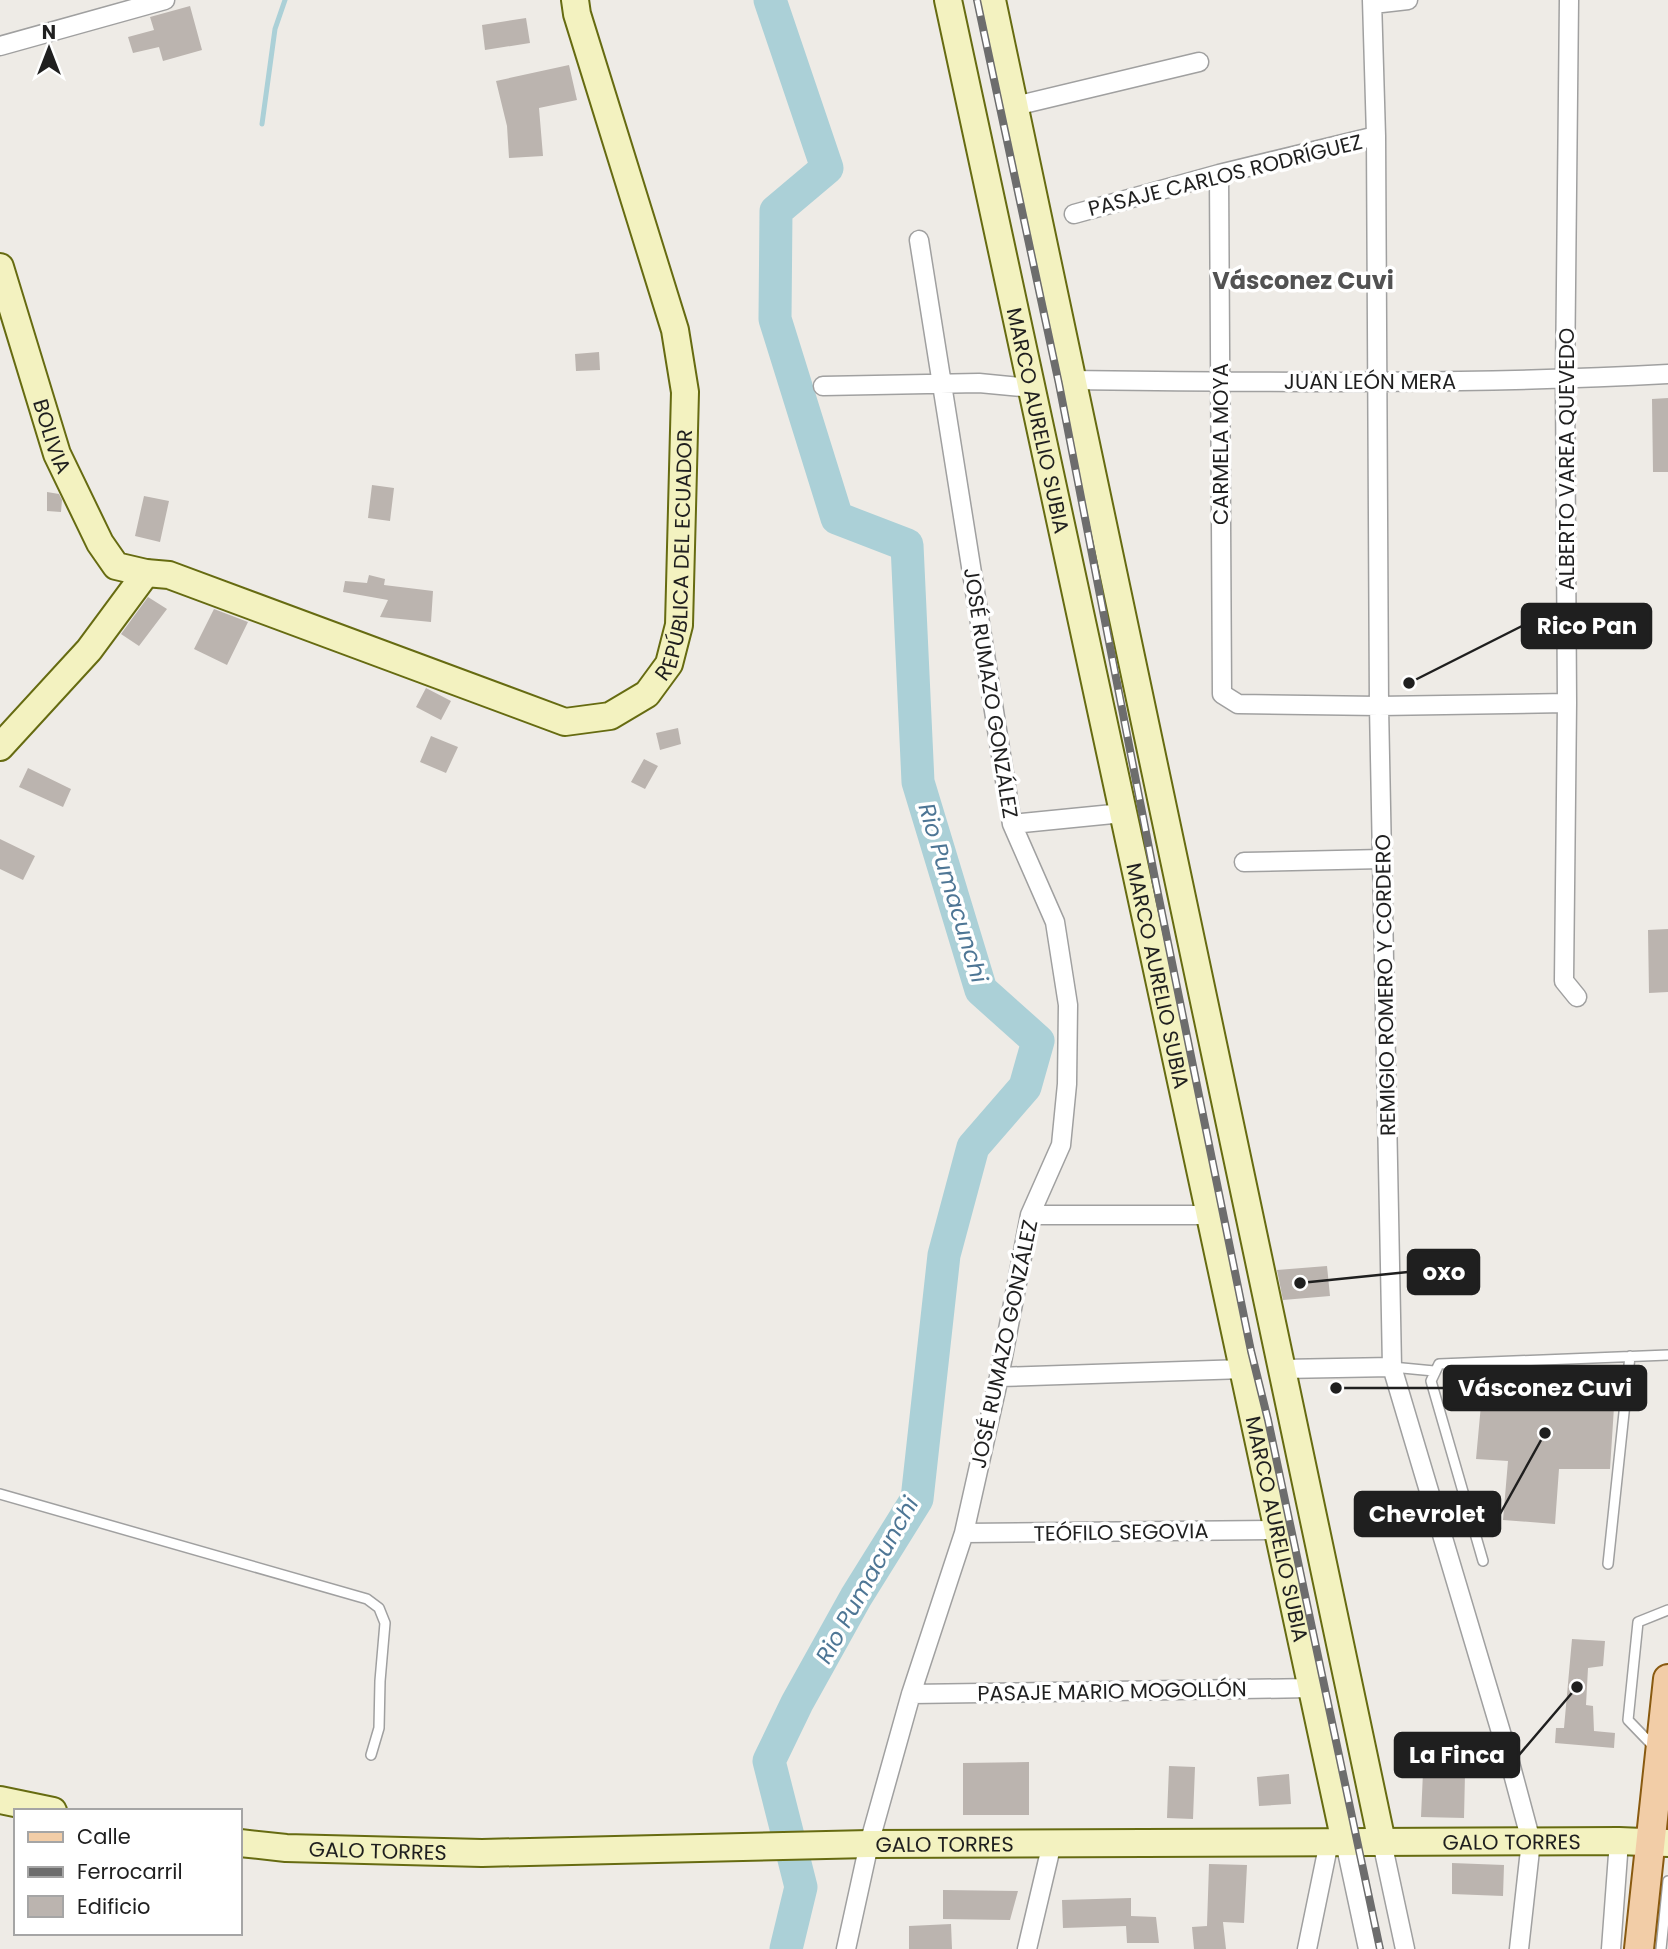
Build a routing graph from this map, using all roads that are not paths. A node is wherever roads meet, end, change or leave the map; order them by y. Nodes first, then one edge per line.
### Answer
1 (164, 0) edge
2 (575, 0) edge
3 (948, 0) edge
4 (992, 0) edge
5 (1408, 0) edge
6 (1569, 0) edge
7 (1373, 2) edge
8 (0, 46) edge
9 (1199, 62) dead end
10 (1015, 106) junction
11 (1376, 136) junction
12 (1219, 174) junction
13 (1074, 214) dead end
14 (919, 240) dead end
15 (0, 267) edge
16 (1668, 374) edge
17 (1073, 380) junction
18 (1565, 380) junction
19 (1220, 381) junction
20 (1378, 382) junction
21 (940, 384) junction
22 (823, 386) dead end
23 (1032, 388) junction
24 (145, 573) junction
25 (1567, 703) junction
26 (1379, 706) junction
27 (0, 747) edge
28 (1123, 813) junction
29 (1012, 824) junction
30 (1382, 859) junction
31 (1244, 862) dead end
32 (1577, 997) dead end
33 (1030, 1215) junction
34 (1210, 1215) junction
35 (1668, 1354) edge
36 (1630, 1356) junction
37 (1392, 1367) junction
38 (1244, 1369) junction
39 (1282, 1369) junction
40 (1434, 1371) junction
41 (999, 1377) junction
42 (0, 1494) edge
43 (1278, 1530) junction
44 (964, 1533) junction
45 (1483, 1561) dead end
46 (1608, 1564) dead end
47 (1668, 1610) edge
48 (1668, 1679) edge
49 (1312, 1688) junction
50 (911, 1694) junction
51 (1660, 1753) junction
52 (371, 1755) dead end
53 (0, 1800) edge
54 (43, 1809) edge
55 (1531, 1841) junction
56 (1619, 1841) junction
57 (1337, 1842) junction
58 (1382, 1842) junction
59 (1659, 1842) edge
60 (242, 1843) edge
61 (1052, 1843) junction
62 (869, 1844) junction
63 (1668, 1881) edge
64 (846, 1949) edge
65 (1027, 1949) edge
66 (1307, 1949) edge
67 (1368, 1949) edge
68 (1405, 1949) edge
69 (1519, 1949) edge
70 (1611, 1949) edge
71 (1639, 1949) edge
72 (1661, 1949) edge

1 - 8 street
2 - 24 main road, REPÚBLICA DEL ECUADOR
3 - 23 main road, MARCO AURELIO SUBIA
4 - 10 main road, MARCO AURELIO SUBIA
5 - 7 street
6 - 18 street, ALBERTO VAREA QUEVEDO
7 - 11 street, REMIGIO ROMERO Y CORDERO
9 - 10 street
10 - 17 main road, MARCO AURELIO SUBIA
11 - 12 street, PASAJE CARLOS RODRÍGUEZ
11 - 20 street, REMIGIO ROMERO Y CORDERO
12 - 13 street, PASAJE CARLOS RODRÍGUEZ
12 - 19 street, CARMELA MOYA
14 - 21 street, JOSÉ RUMAZO GONZÁLEZ
15 - 24 main road, BOLIVIA
16 - 18 street, JUAN LEÓN MERA
17 - 19 street, JUAN LEÓN MERA
17 - 39 main road, MARCO AURELIO SUBIA
18 - 20 street, JUAN LEÓN MERA
18 - 25 street, ALBERTO VAREA QUEVEDO
19 - 20 street, JUAN LEÓN MERA
19 - 26 street, CARMELA MOYA
20 - 26 street, REMIGIO ROMERO Y CORDERO
21 - 22 street
21 - 23 street
21 - 29 street, JOSÉ RUMAZO GONZÁLEZ
23 - 28 main road, MARCO AURELIO SUBIA
24 - 27 main road
25 - 26 street
25 - 32 street, ALBERTO VAREA QUEVEDO
26 - 30 street, REMIGIO ROMERO Y CORDERO
28 - 29 street
28 - 34 main road, MARCO AURELIO SUBIA
29 - 33 street, JOSÉ RUMAZO GONZÁLEZ
30 - 31 street
30 - 37 street, REMIGIO ROMERO Y CORDERO
33 - 34 street
33 - 41 street, JOSÉ RUMAZO GONZÁLEZ
34 - 38 main road, MARCO AURELIO SUBIA
35 - 36 lane
36 - 40 lane
36 - 46 lane
37 - 39 street
37 - 40 lane
37 - 55 street, REMIGIO ROMERO Y CORDERO
38 - 41 street
38 - 43 main road, MARCO AURELIO SUBIA
39 - 58 main road, MARCO AURELIO SUBIA
40 - 45 lane
41 - 44 street, JOSÉ RUMAZO GONZÁLEZ
42 - 52 lane
43 - 44 street, TEÓFILO SEGOVIA
43 - 49 main road, MARCO AURELIO SUBIA
44 - 50 street, JOSÉ RUMAZO GONZÁLEZ
47 - 51 lane
48 - 51 main road
49 - 50 street, PASAJE MARIO MOGOLLÓN
49 - 57 main road, MARCO AURELIO SUBIA
50 - 62 street, JOSÉ RUMAZO GONZÁLEZ
51 - 59 main road
53 - 54 main road
55 - 56 main road, GALO TORRES
55 - 58 main road, GALO TORRES
55 - 69 street, REMIGIO ROMERO Y CORDERO
56 - 59 main road, GALO TORRES
56 - 70 street
57 - 58 main road, GALO TORRES
57 - 61 main road, GALO TORRES
57 - 66 street
57 - 67 street, MARCO AURELIO SUBIA
58 - 68 street, MARCO AURELIO SUBIA
59 - 71 main road
60 - 62 main road, GALO TORRES
61 - 62 main road, GALO TORRES
61 - 65 street
62 - 64 street, JOSÉ RUMAZO GONZÁLEZ
63 - 72 lane

